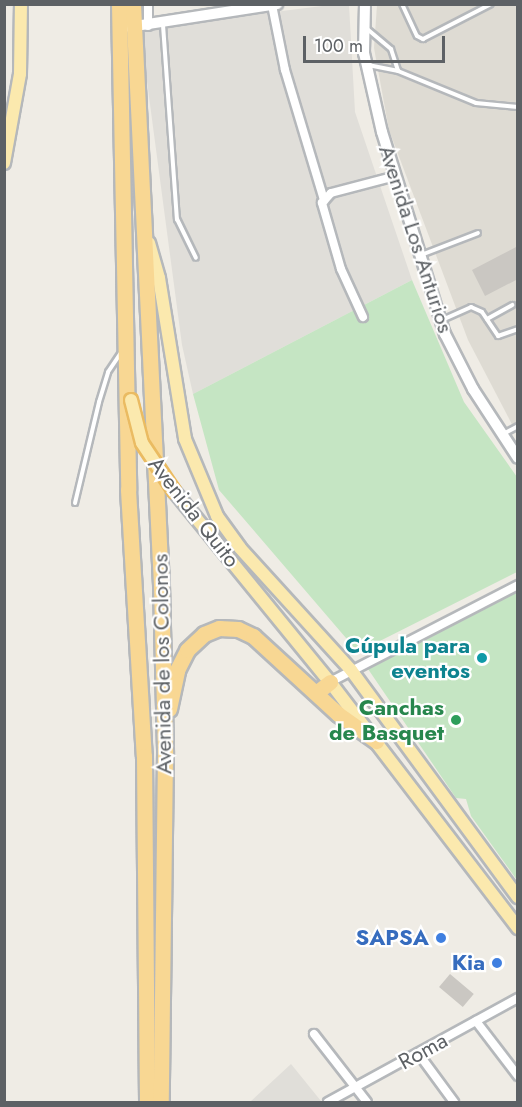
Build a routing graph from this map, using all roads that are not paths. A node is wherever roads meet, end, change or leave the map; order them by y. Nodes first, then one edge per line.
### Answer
1 (21, 4) edge
2 (119, 4) edge
3 (133, 4) edge
4 (148, 4) edge
5 (365, 4) edge
6 (402, 4) edge
7 (491, 4) edge
8 (274, 5) edge
9 (163, 24) junction
10 (134, 27) junction
11 (364, 27) junction
12 (367, 65) junction
13 (398, 71) junction
14 (518, 107) edge
15 (4, 163) edge
16 (396, 176) junction
17 (324, 200) junction
18 (144, 226) junction
19 (478, 233) dead end
20 (420, 255) junction
21 (196, 258) dead end
22 (512, 305) dead end
23 (363, 317) dead end
24 (487, 319) junction
25 (441, 321) junction
26 (518, 329) edge
27 (127, 350) junction
28 (518, 426) edge
29 (501, 434) junction
30 (516, 455) edge
31 (75, 502) dead end
32 (518, 585) edge
33 (351, 670) junction
34 (330, 682) junction
35 (316, 693) junction
36 (376, 741) junction
37 (165, 754) junction
38 (518, 897) edge
39 (518, 928) edge
40 (518, 998) edge
41 (476, 1021) junction
42 (314, 1034) dead end
43 (418, 1053) junction
44 (518, 1076) edge
45 (356, 1088) junction
46 (147, 1102) edge
47 (161, 1102) edge
48 (328, 1102) edge
49 (367, 1102) edge
50 (454, 1102) edge

1 - 15 main road
2 - 10 highway, Avenida Quito
3 - 10 highway, Avenida Quito
4 - 10 street
5 - 11 street, Avenida Los Anturios
6 - 7 lane
8 - 9 street
8 - 17 street
9 - 10 street
9 - 21 lane
10 - 18 highway, Avenida Quito
10 - 27 highway, Avenida Quito
11 - 12 street, Avenida Los Anturios
11 - 13 lane
12 - 13 lane
12 - 16 street, Avenida Los Anturios
13 - 14 lane
16 - 17 street
16 - 20 street, Avenida Los Anturios
17 - 23 street
18 - 33 main road, Avenida Quito
18 - 37 highway, Avenida de los Colonos
19 - 20 lane
20 - 25 street, Avenida Los Anturios
22 - 24 lane
24 - 25 lane
24 - 26 lane
25 - 29 street, Avenida Los Anturios
27 - 31 lane
27 - 34 main road, Avenida Quito, bridge
27 - 46 highway, Avenida de los Colonos
28 - 29 lane
29 - 30 street, Avenida Los Anturios
32 - 33 street
33 - 34 street
33 - 38 main road, Avenida Quito
34 - 35 highway
34 - 36 main road, Avenida Quito
35 - 36 highway
35 - 37 highway
36 - 39 main road, Avenida Quito
37 - 47 highway, Avenida de los Colonos
40 - 41 street, Roma
41 - 43 street, Roma
41 - 44 street
42 - 45 street
43 - 45 street, Roma
43 - 50 street
45 - 48 street, Roma
45 - 49 street

